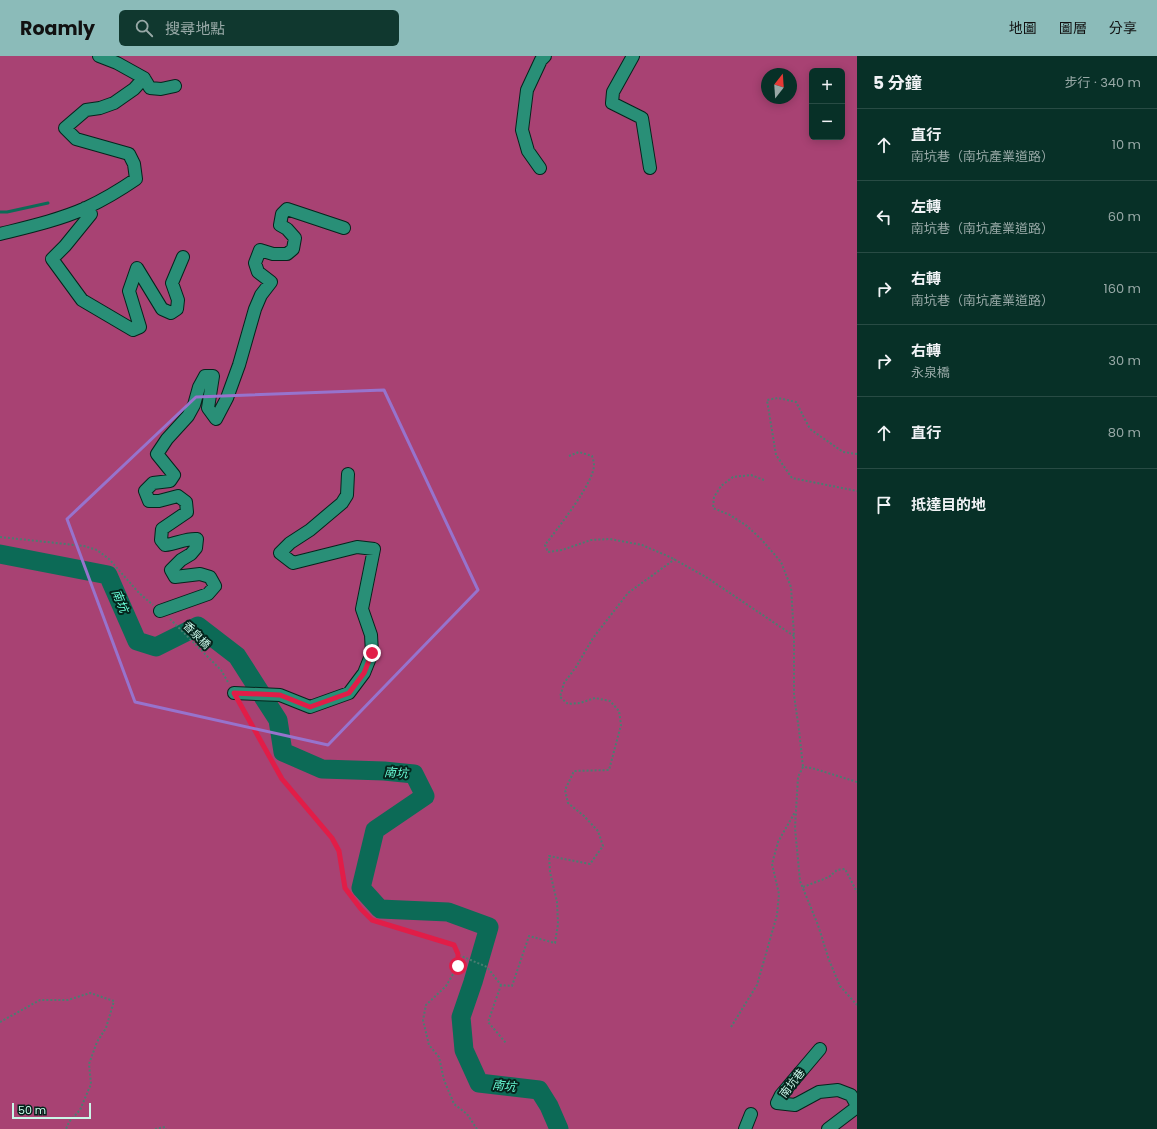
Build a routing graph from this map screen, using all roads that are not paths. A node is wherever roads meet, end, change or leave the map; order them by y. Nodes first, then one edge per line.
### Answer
1 (98, 56) edge
2 (545, 56) edge
3 (633, 56) edge
4 (144, 78) junction
5 (175, 86) dead end
6 (540, 168) dead end
7 (650, 168) dead end
8 (85, 208) junction
9 (344, 228) dead end
10 (0, 234) edge
11 (184, 258) dead end
12 (348, 474) dead end
13 (160, 611) road end
14 (234, 693) road end
15 (820, 1049) dead end
16 (857, 1107) edge
17 (751, 1114) dead end
18 (745, 1129) edge
19 (828, 1129) edge

1 - 4 lane
2 - 6 lane
3 - 7 lane
4 - 5 lane
4 - 8 lane
8 - 10 lane
8 - 11 lane
9 - 13 lane
12 - 14 lane
15 - 16 lane, 南坑巷
16 - 19 lane, 南坑巷
17 - 18 lane

